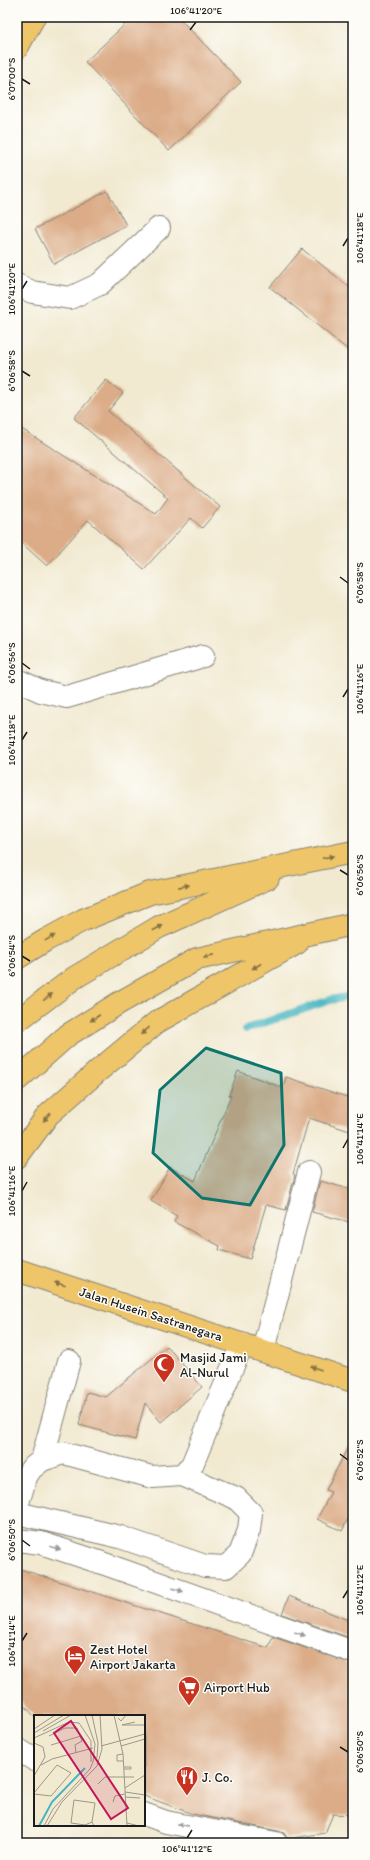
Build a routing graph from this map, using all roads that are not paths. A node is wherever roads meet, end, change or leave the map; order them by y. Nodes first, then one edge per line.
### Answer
1 (34, 17) edge
2 (17, 48) edge
3 (159, 228) dead end
4 (17, 286) edge
5 (203, 656) dead end
6 (17, 680) edge
7 (353, 852) edge
8 (304, 862) junction
9 (353, 924) edge
10 (315, 932) junction
11 (17, 958) edge
12 (17, 1021) edge
13 (17, 1080) edge
14 (17, 1157) edge
15 (309, 1172) dead end
16 (17, 1270) edge
17 (242, 1344) junction
18 (263, 1350) junction
19 (69, 1361) dead end
20 (353, 1381) edge
21 (42, 1460) junction
22 (182, 1475) junction
23 (17, 1506) edge
24 (17, 1513) edge
25 (17, 1540) edge
26 (353, 1652) edge
27 (17, 1749) edge
28 (34, 1759) edge
29 (145, 1814) edge
30 (276, 1843) edge

1 - 2 main road
3 - 4 lane
5 - 6 lane
8 -> 7 main road
11 -> 8 main road
12 -> 8 main road
9 - 10 main road
10 -> 13 main road
10 -> 14 main road
15 - 18 lane
17 -> 16 main road, Jalan Husein Sastranegara
17 - 18 main road, Jalan Husein Sastranegara
17 - 22 lane
20 -> 18 main road, Jalan Husein Sastranegara
19 - 21 lane
21 - 22 lane
21 - 23 lane
22 - 24 lane
25 -> 26 lane
27 - 28 lane
30 -> 29 lane

